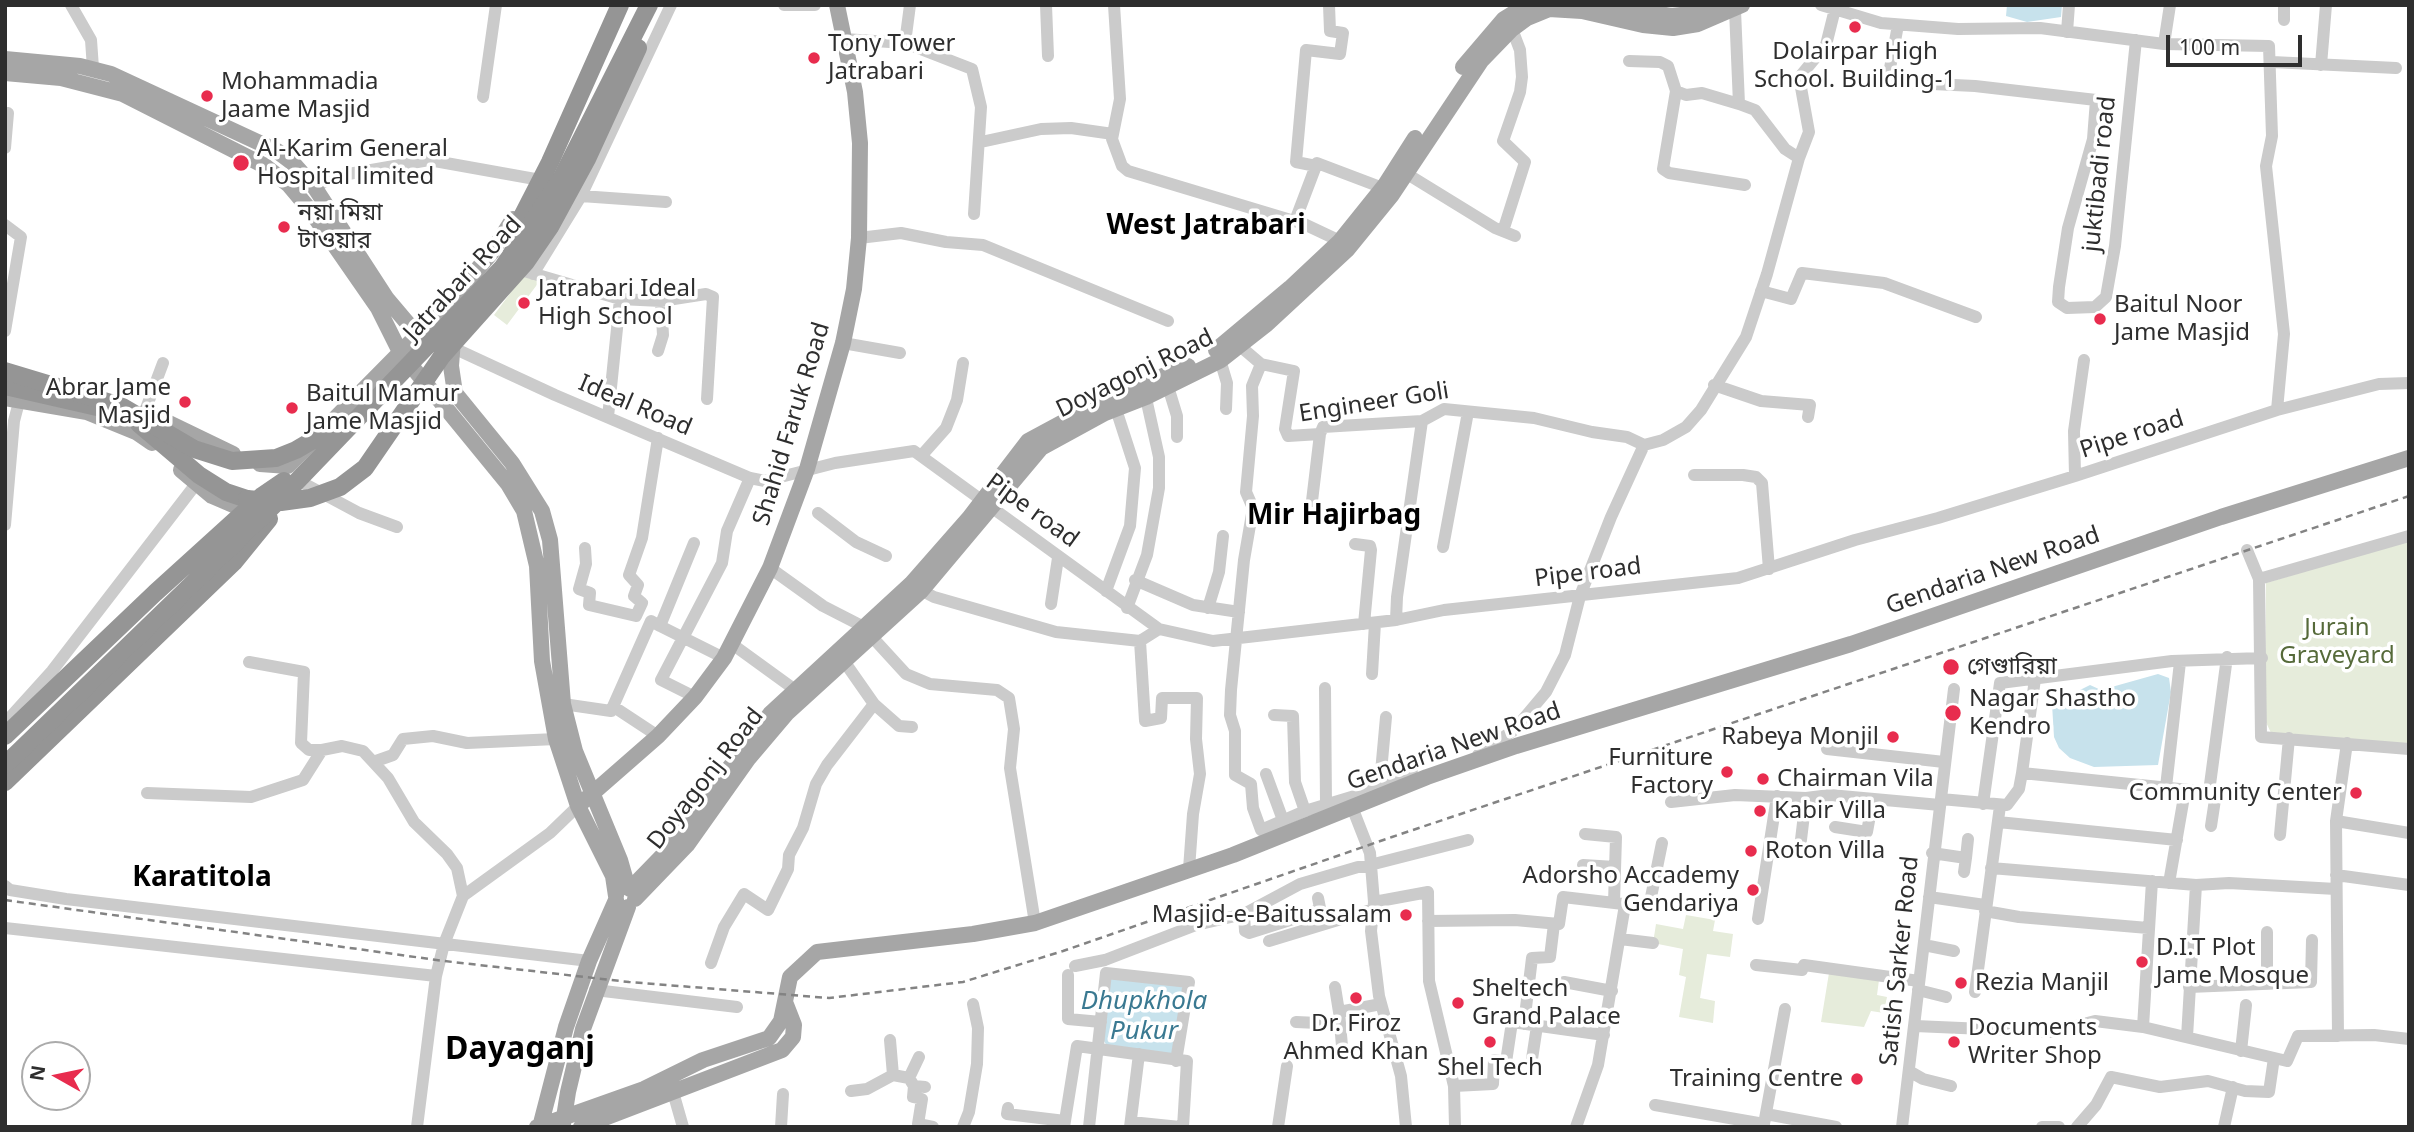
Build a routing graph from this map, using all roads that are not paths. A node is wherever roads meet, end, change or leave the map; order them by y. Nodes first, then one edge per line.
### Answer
1 (496, 5) edge
2 (614, 5) edge
3 (620, 5) edge
4 (635, 5) edge
5 (649, 5) edge
6 (656, 5) edge
7 (671, 5) edge
8 (784, 5) edge
9 (815, 5) edge
10 (837, 5) edge
11 (910, 5) edge
12 (1046, 5) edge
13 (1114, 5) edge
14 (1329, 5) edge
15 (1527, 5) edge
16 (1605, 5) edge
17 (1715, 5) edge
18 (1821, 5) edge
19 (2069, 5) edge
20 (2170, 5) edge
21 (2284, 5) edge
22 (2326, 5) edge
23 (75, 6) edge
24 (1735, 7) edge
25 (1835, 9) junction
26 (1509, 18) edge
27 (2284, 20) dead end
28 (1898, 24) junction
29 (2067, 32) junction
30 (844, 39) junction
31 (2136, 40) junction
32 (905, 43) junction
33 (2164, 44) junction
34 (1048, 56) dead end
35 (5, 59) edge
36 (1629, 61) dead end
37 (2272, 62) junction
38 (2320, 65) junction
39 (93, 68) junction
40 (2396, 68) dead end
41 (5, 73) edge
42 (1676, 91) junction
43 (483, 97) dead end
44 (1739, 104) junction
45 (8, 113) dead end
46 (1113, 134) junction
47 (981, 142) junction
48 (5, 148) edge
49 (1799, 158) junction
50 (1316, 166) junction
51 (1401, 170) junction
52 (535, 179) junction
53 (1745, 185) dead end
54 (1383, 188) junction
55 (581, 196) junction
56 (314, 197) junction
57 (666, 202) dead end
58 (974, 214) dead end
59 (1295, 221) junction
60 (5, 225) edge
61 (512, 238) junction
62 (859, 238) junction
63 (1340, 241) junction
64 (511, 267) junction
65 (533, 274) junction
66 (1761, 291) junction
67 (620, 299) junction
68 (661, 301) junction
69 (450, 302) junction
70 (401, 316) junction
71 (1976, 317) dead end
72 (1168, 321) dead end
73 (5, 331) edge
74 (420, 332) junction
75 (1236, 342) junction
76 (844, 343) junction
77 (445, 344) junction
78 (659, 351) dead end
79 (400, 352) junction
80 (900, 353) dead end
81 (1219, 355) junction
82 (2084, 360) dead end
83 (5, 362) edge
84 (163, 363) dead end
85 (963, 363) dead end
86 (1261, 364) junction
87 (412, 368) junction
88 (5, 371) edge
89 (1167, 381) junction
90 (2409, 383) edge
91 (1714, 385) junction
92 (5, 386) edge
93 (1144, 391) junction
94 (12, 400) edge
95 (707, 400) dead end
96 (1114, 402) junction
97 (452, 403) junction
98 (1226, 409) dead end
99 (2277, 410) junction
100 (145, 411) junction
101 (1468, 412) junction
102 (608, 417) junction
103 (1808, 417) dead end
104 (1422, 421) junction
105 (335, 427) junction
106 (1320, 435) junction
107 (1177, 436) dead end
108 (658, 438) junction
109 (1644, 445) junction
110 (922, 455) junction
111 (2409, 458) edge
112 (807, 469) junction
113 (1694, 475) dead end
114 (2075, 476) junction
115 (291, 478) junction
116 (750, 478) junction
117 (197, 484) junction
118 (1312, 501) dead end
119 (987, 505) junction
120 (239, 510) junction
121 (818, 513) dead end
122 (271, 516) junction
123 (5, 525) edge
124 (397, 527) dead end
125 (1223, 536) dead end
126 (2409, 536) edge
127 (694, 543) dead end
128 (1355, 544) dead end
129 (585, 548) dead end
130 (1443, 548) dead end
131 (2247, 550) dead end
132 (886, 556) dead end
133 (1058, 558) junction
134 (770, 568) junction
135 (1769, 569) junction
136 (2259, 579) junction
137 (1135, 580) junction
138 (916, 588) junction
139 (1106, 591) junction
140 (1580, 596) junction
141 (1051, 604) dead end
142 (1127, 608) junction
143 (1208, 608) junction
144 (1239, 612) junction
145 (636, 616) junction
146 (1396, 620) junction
147 (656, 623) junction
148 (1370, 623) junction
149 (1159, 629) junction
150 (867, 630) junction
151 (685, 637) junction
152 (1238, 637) junction
153 (1140, 641) junction
154 (732, 644) junction
155 (2227, 657) junction
156 (2262, 658) junction
157 (724, 659) junction
158 (835, 660) junction
159 (249, 662) dead end
160 (2180, 662) junction
161 (1372, 674) dead end
162 (55, 675) junction
163 (2035, 679) junction
164 (1325, 688) dead end
165 (794, 689) junction
166 (1954, 689) dead end
167 (695, 697) junction
168 (874, 704) junction
169 (564, 705) junction
170 (614, 707) junction
171 (1274, 715) dead end
172 (1386, 717) dead end
173 (5, 723) edge
174 (912, 727) dead end
175 (5, 734) edge
176 (658, 736) junction
177 (564, 738) junction
178 (2289, 738) junction
179 (2347, 743) junction
180 (1828, 749) dead end
181 (2409, 749) edge
182 (322, 750) junction
183 (5, 751) edge
184 (376, 761) junction
185 (1944, 762) junction
186 (1466, 763) junction
187 (5, 765) edge
188 (1412, 770) dead end
189 (2022, 773) junction
190 (5, 774) edge
191 (1266, 774) dead end
192 (5, 782) edge
193 (1380, 783) junction
194 (2166, 787) junction
195 (2186, 791) junction
196 (2209, 792) junction
197 (146, 793) dead end
198 (593, 793) junction
199 (1777, 796) junction
200 (1806, 798) junction
201 (1872, 799) junction
202 (1671, 802) dead end
203 (1940, 802) junction
204 (1326, 804) junction
205 (1983, 804) junction
206 (578, 806) junction
207 (2000, 806) junction
208 (1352, 807) junction
209 (1305, 811) junction
210 (2336, 821) junction
211 (1998, 822) junction
212 (1284, 823) junction
213 (2211, 826) dead end
214 (1835, 827) dead end
215 (2409, 833) edge
216 (1585, 834) dead end
217 (2280, 835) dead end
218 (1968, 839) dead end
219 (1468, 840) dead end
220 (2177, 840) junction
221 (1662, 843) dead end
222 (1800, 848) dead end
223 (1932, 853) junction
224 (1966, 858) junction
225 (1583, 864) dead end
226 (1370, 866) junction
227 (1615, 867) junction
228 (1991, 868) junction
229 (1189, 869) junction
230 (623, 872) junction
231 (1965, 872) dead end
232 (643, 875) junction
233 (2336, 875) junction
234 (2152, 881) junction
235 (2169, 883) junction
236 (2196, 885) junction
237 (2409, 885) edge
238 (5, 886) edge
239 (2336, 889) junction
240 (463, 896) junction
241 (625, 896) junction
242 (1929, 897) junction
243 (1318, 898) dead end
244 (1619, 904) junction
245 (1374, 906) junction
246 (1985, 908) junction
247 (1244, 914) junction
248 (1758, 919) dead end
249 (1428, 921) junction
250 (1035, 923) junction
251 (1554, 924) junction
252 (5, 928) edge
253 (2148, 928) junction
254 (2267, 932) dead end
255 (1620, 939) junction
256 (2312, 940) dead end
257 (1269, 941) dead end
258 (1653, 943) dead end
259 (444, 944) junction
260 (1924, 945) junction
261 (1954, 951) dead end
262 (589, 961) junction
263 (711, 963) dead end
264 (1756, 965) dead end
265 (436, 976) junction
266 (1564, 982) dead end
267 (2267, 982) junction
268 (1335, 986) dead end
269 (1919, 986) junction
270 (2189, 987) junction
271 (595, 990) junction
272 (1612, 991) junction
273 (1975, 992) dead end
274 (1947, 997) dead end
275 (785, 1002) junction
276 (973, 1004) dead end
277 (1381, 1004) junction
278 (2246, 1005) dead end
279 (737, 1007) dead end
280 (1785, 1009) dead end
281 (1340, 1018) junction
282 (1101, 1022) junction
283 (1296, 1022) dead end
284 (1531, 1025) junction
285 (1914, 1026) junction
286 (2143, 1027) junction
287 (1604, 1035) junction
288 (2338, 1036) junction
289 (2187, 1037) junction
290 (2409, 1039) edge
291 (890, 1040) dead end
292 (1342, 1046) dead end
293 (1099, 1050) junction
294 (2241, 1051) junction
295 (1139, 1054) junction
296 (919, 1057) dead end
297 (2274, 1058) junction
298 (1532, 1059) dead end
299 (1176, 1061) junction
300 (1287, 1066) dead end
301 (1909, 1071) junction
302 (893, 1075) junction
303 (1454, 1086) junction
304 (1951, 1086) dead end
305 (2233, 1087) junction
306 (912, 1090) junction
307 (851, 1091) dead end
308 (673, 1092) junction
309 (783, 1094) dead end
310 (635, 1100) junction
311 (1655, 1105) dead end
312 (1008, 1108) dead end
313 (1766, 1114) junction
314 (563, 1121) edge
315 (2039, 1123) edge
316 (1064, 1124) edge
317 (1131, 1125) edge
318 (539, 1126) edge
319 (416, 1127) edge
320 (581, 1127) edge
321 (683, 1127) edge
322 (781, 1127) edge
323 (933, 1127) edge
324 (963, 1127) edge
325 (1089, 1127) edge
326 (1182, 1127) edge
327 (1278, 1127) edge
328 (1406, 1127) edge
329 (1455, 1127) edge
330 (1576, 1127) edge
331 (1836, 1127) edge
332 (1902, 1127) edge
333 (2059, 1127) edge
334 (2077, 1127) edge
335 (2224, 1127) edge

1 - 43 street
2 - 52 main road, Jatrabari Road
3 - 61 highway
4 - 61 highway
5 - 187 highway, bridge
6 - 64 main road, Jatrabari Road
6 - 92 highway, bridge
7 - 55 street
8 - 9 street
10 - 30 main road, Shahid Faruk Road
11 - 32 street
12 - 34 street
13 - 46 street
14 - 50 street
15 - 26 main road
16 - 17 main road
18 - 25 street
19 - 29 street
20 - 33 street
21 - 27 street
22 - 38 street
23 - 39 street
24 - 26 main road
24 - 44 street
25 - 28 street
25 - 49 street
26 - 51 main road
26 - 51 street
28 - 29 street
28 - 31 street, juktibadi road
29 - 31 street
30 - 32 street
30 - 62 main road, Shahid Faruk Road
31 - 33 street
32 - 47 street
33 - 37 street
35 - 39 main road
36 - 42 street
37 - 38 street
37 - 99 street
38 - 40 street
39 - 56 main road
41 - 56 main road
42 - 44 street
42 - 53 street
44 - 49 street
45 - 48 street
46 - 47 street
46 - 59 street
47 - 58 street
49 - 66 street
50 - 54 street
50 - 59 street
51 - 54 main road
51 - 75 main road, Doyagonj Road
52 - 56 street
52 - 69 main road, Jatrabari Road
54 - 63 main road
55 - 57 street
55 - 65 street
56 - 70 main road
56 - 79 main road
59 - 63 street
60 - 73 street
61 - 105 highway
62 - 72 street
62 - 76 main road, Shahid Faruk Road
63 - 75 main road
64 - 65 street
64 - 77 main road, Jatrabari Road
65 - 67 street
66 - 71 street
66 - 91 street
67 - 68 street
67 - 102 street
68 - 78 street
68 - 95 street
69 - 70 main road
69 - 74 main road, Jatrabari Road
70 - 74 main road
74 - 77 main road
74 - 79 main road, Jatrabari Road
75 - 81 main road
75 - 86 street, Engineer Goli
76 - 80 street
76 - 112 main road, Shahid Faruk Road
77 - 87 main road, Jatrabari Road
77 - 97 main road
77 - 102 street, Ideal Road
79 - 87 main road
79 - 115 main road, Jatrabari Road
81 - 89 main road
81 - 98 street
82 - 114 street
83 - 100 main road
84 - 100 street
85 - 110 street
86 - 106 street, Engineer Goli
86 - 144 street
87 - 97 main road
87 - 115 main road, Jatrabari Road
88 - 105 highway, bridge
89 - 93 main road
89 - 107 street
90 - 99 street, Pipe road
91 - 103 street
91 - 109 street
93 - 96 main road
93 - 137 street
94 - 117 main road
94 - 123 street
96 - 119 main road
96 - 139 street
97 - 169 main road
97 - 177 main road
99 - 114 street, Pipe road
100 - 115 main road
101 - 104 street, Engineer Goli
101 - 109 street, Engineer Goli
101 - 130 street
102 - 108 street, Ideal Road
104 - 106 street, Engineer Goli
104 - 146 street
105 - 115 highway, bridge
106 - 118 street
108 - 116 street, Ideal Road
108 - 145 street
109 - 140 street
110 - 112 street
110 - 119 street, Pipe road
111 - 186 main road, Gendaria New Road
112 - 116 street, Ideal Road
112 - 134 main road, Shahid Faruk Road
113 - 135 street
114 - 135 street, Pipe road
115 - 120 main road, Jatrabari Road
115 - 122 main road, Jatrabari Road
115 - 124 street
115 - 175 highway, bridge
115 - 183 highway, bridge
116 - 151 street
117 - 120 main road
117 - 162 street
119 - 133 street, Pipe road
119 - 138 main road
120 - 122 main road
120 - 162 main road, Jatrabari Road
121 - 132 street
122 - 190 main road, Jatrabari Road
122 - 192 highway
125 - 143 street
126 - 136 street
127 - 147 street
128 - 148 street
129 - 145 street
131 - 136 street
133 - 139 street, Pipe road
133 - 141 street
134 - 150 street
134 - 154 main road, Shahid Faruk Road
135 - 140 street, Pipe road
136 - 156 street
137 - 142 street
137 - 143 street
138 - 150 main road
138 - 153 street
139 - 142 street, Pipe road
140 - 146 street, Pipe road
140 - 186 street
142 - 149 street, Pipe road
143 - 144 street
144 - 152 street
145 - 147 street
146 - 148 street, Pipe road
147 - 151 street
147 - 170 street
148 - 152 street, Pipe road
148 - 161 street
149 - 152 street, Pipe road
149 - 153 street
150 - 158 main road
150 - 250 street
151 - 157 street
151 - 167 street
152 - 212 street
153 - 229 street
154 - 157 main road, Shahid Faruk Road
154 - 165 street
155 - 156 street
155 - 160 street
155 - 196 street
156 - 178 street
157 - 167 main road, Shahid Faruk Road
158 - 165 main road
158 - 168 street
158 - 241 main road, Doyagonj Road
159 - 182 street
160 - 163 street
160 - 194 street
162 - 173 street
162 - 175 main road, Jatrabari Road
163 - 189 street
163 - 205 street
164 - 204 street
165 - 232 main road
166 - 185 street, Satish Sarker Road
167 - 176 main road, Shahid Faruk Road
168 - 174 street
168 - 263 street
169 - 170 street
169 - 177 main road
170 - 176 street
171 - 209 street
172 - 193 street
176 - 198 main road, Shahid Faruk Road
177 - 184 street
177 - 198 main road
177 - 206 main road
178 - 179 street
178 - 217 street
179 - 181 street
179 - 210 street
180 - 185 street
182 - 184 street
182 - 197 street
184 - 240 street
185 - 203 street, Satish Sarker Road
186 - 208 main road, Gendaria New Road
188 - 193 street
189 - 194 street
189 - 207 street
191 - 212 street
193 - 204 street
194 - 195 street
195 - 196 street
195 - 220 street
196 - 213 street
198 - 206 main road, Shahid Faruk Road
198 - 230 main road
199 - 200 street
199 - 202 street
199 - 248 street
200 - 201 street
200 - 222 street
201 - 203 street
201 - 214 street
203 - 205 street
203 - 223 street, Satish Sarker Road
204 - 209 street
205 - 207 street
206 - 240 street
206 - 241 main road
207 - 211 street
208 - 226 street
208 - 229 main road, Gendaria New Road
209 - 212 street
210 - 215 street
210 - 233 street
211 - 220 street
211 - 228 street
216 - 227 street
218 - 224 street
219 - 226 street
220 - 235 street
221 - 244 street
223 - 224 street
223 - 242 street, Satish Sarker Road
224 - 231 street
225 - 227 street
226 - 245 street
226 - 247 street
227 - 244 street
228 - 234 street
228 - 246 street
229 - 250 main road, Gendaria New Road
230 - 232 main road
230 - 241 main road
232 - 241 main road
233 - 237 street
233 - 239 street
234 - 235 street
234 - 253 street
235 - 236 street
236 - 239 street
236 - 270 street
238 - 259 street
239 - 288 street
240 - 259 street
241 - 262 main road
241 - 271 main road
242 - 246 street
242 - 260 street, Satish Sarker Road
243 - 247 street
244 - 251 street
244 - 255 street
245 - 249 street
245 - 257 street
245 - 277 street
246 - 253 street
246 - 273 street
247 - 282 street
249 - 251 street
249 - 303 street
250 - 275 main road, Gendaria New Road
251 - 284 street
252 - 265 street
253 - 286 street
254 - 267 street
255 - 258 street
255 - 272 street
256 - 267 street
259 - 262 street
259 - 265 street
260 - 261 street
260 - 269 street, Satish Sarker Road
262 - 318 main road
264 - 269 street
265 - 319 street
266 - 272 street
267 - 270 street
268 - 281 street
269 - 274 street
269 - 285 street, Satish Sarker Road
270 - 289 street
271 - 279 street
271 - 314 main road
272 - 287 street
275 - 308 main road
275 - 310 main road, Gendaria New Road
276 - 324 street
277 - 281 street
277 - 328 street
278 - 294 street
280 - 313 street
281 - 283 street
281 - 292 street
282 - 293 street
282 - 299 street
284 - 287 street
284 - 298 street
284 - 303 street
285 - 286 street
285 - 301 street, Satish Sarker Road
286 - 289 street
287 - 330 street
288 - 290 street
288 - 297 street
289 - 294 street
291 - 302 street
293 - 295 street
293 - 316 street
293 - 325 street
294 - 297 street
295 - 299 street
295 - 317 street
296 - 306 street
297 - 305 street
299 - 326 street
300 - 327 street
301 - 304 street
301 - 332 street, Satish Sarker Road
302 - 306 street
302 - 307 street
303 - 329 street
305 - 334 street
305 - 335 street
306 - 323 street
308 - 310 main road
308 - 321 street
309 - 322 street
310 - 314 main road, Gendaria New Road
310 - 320 main road
311 - 313 street
312 - 316 street
313 - 331 street
314 - 318 main road, Gendaria New Road
315 - 333 street
317 - 326 street

